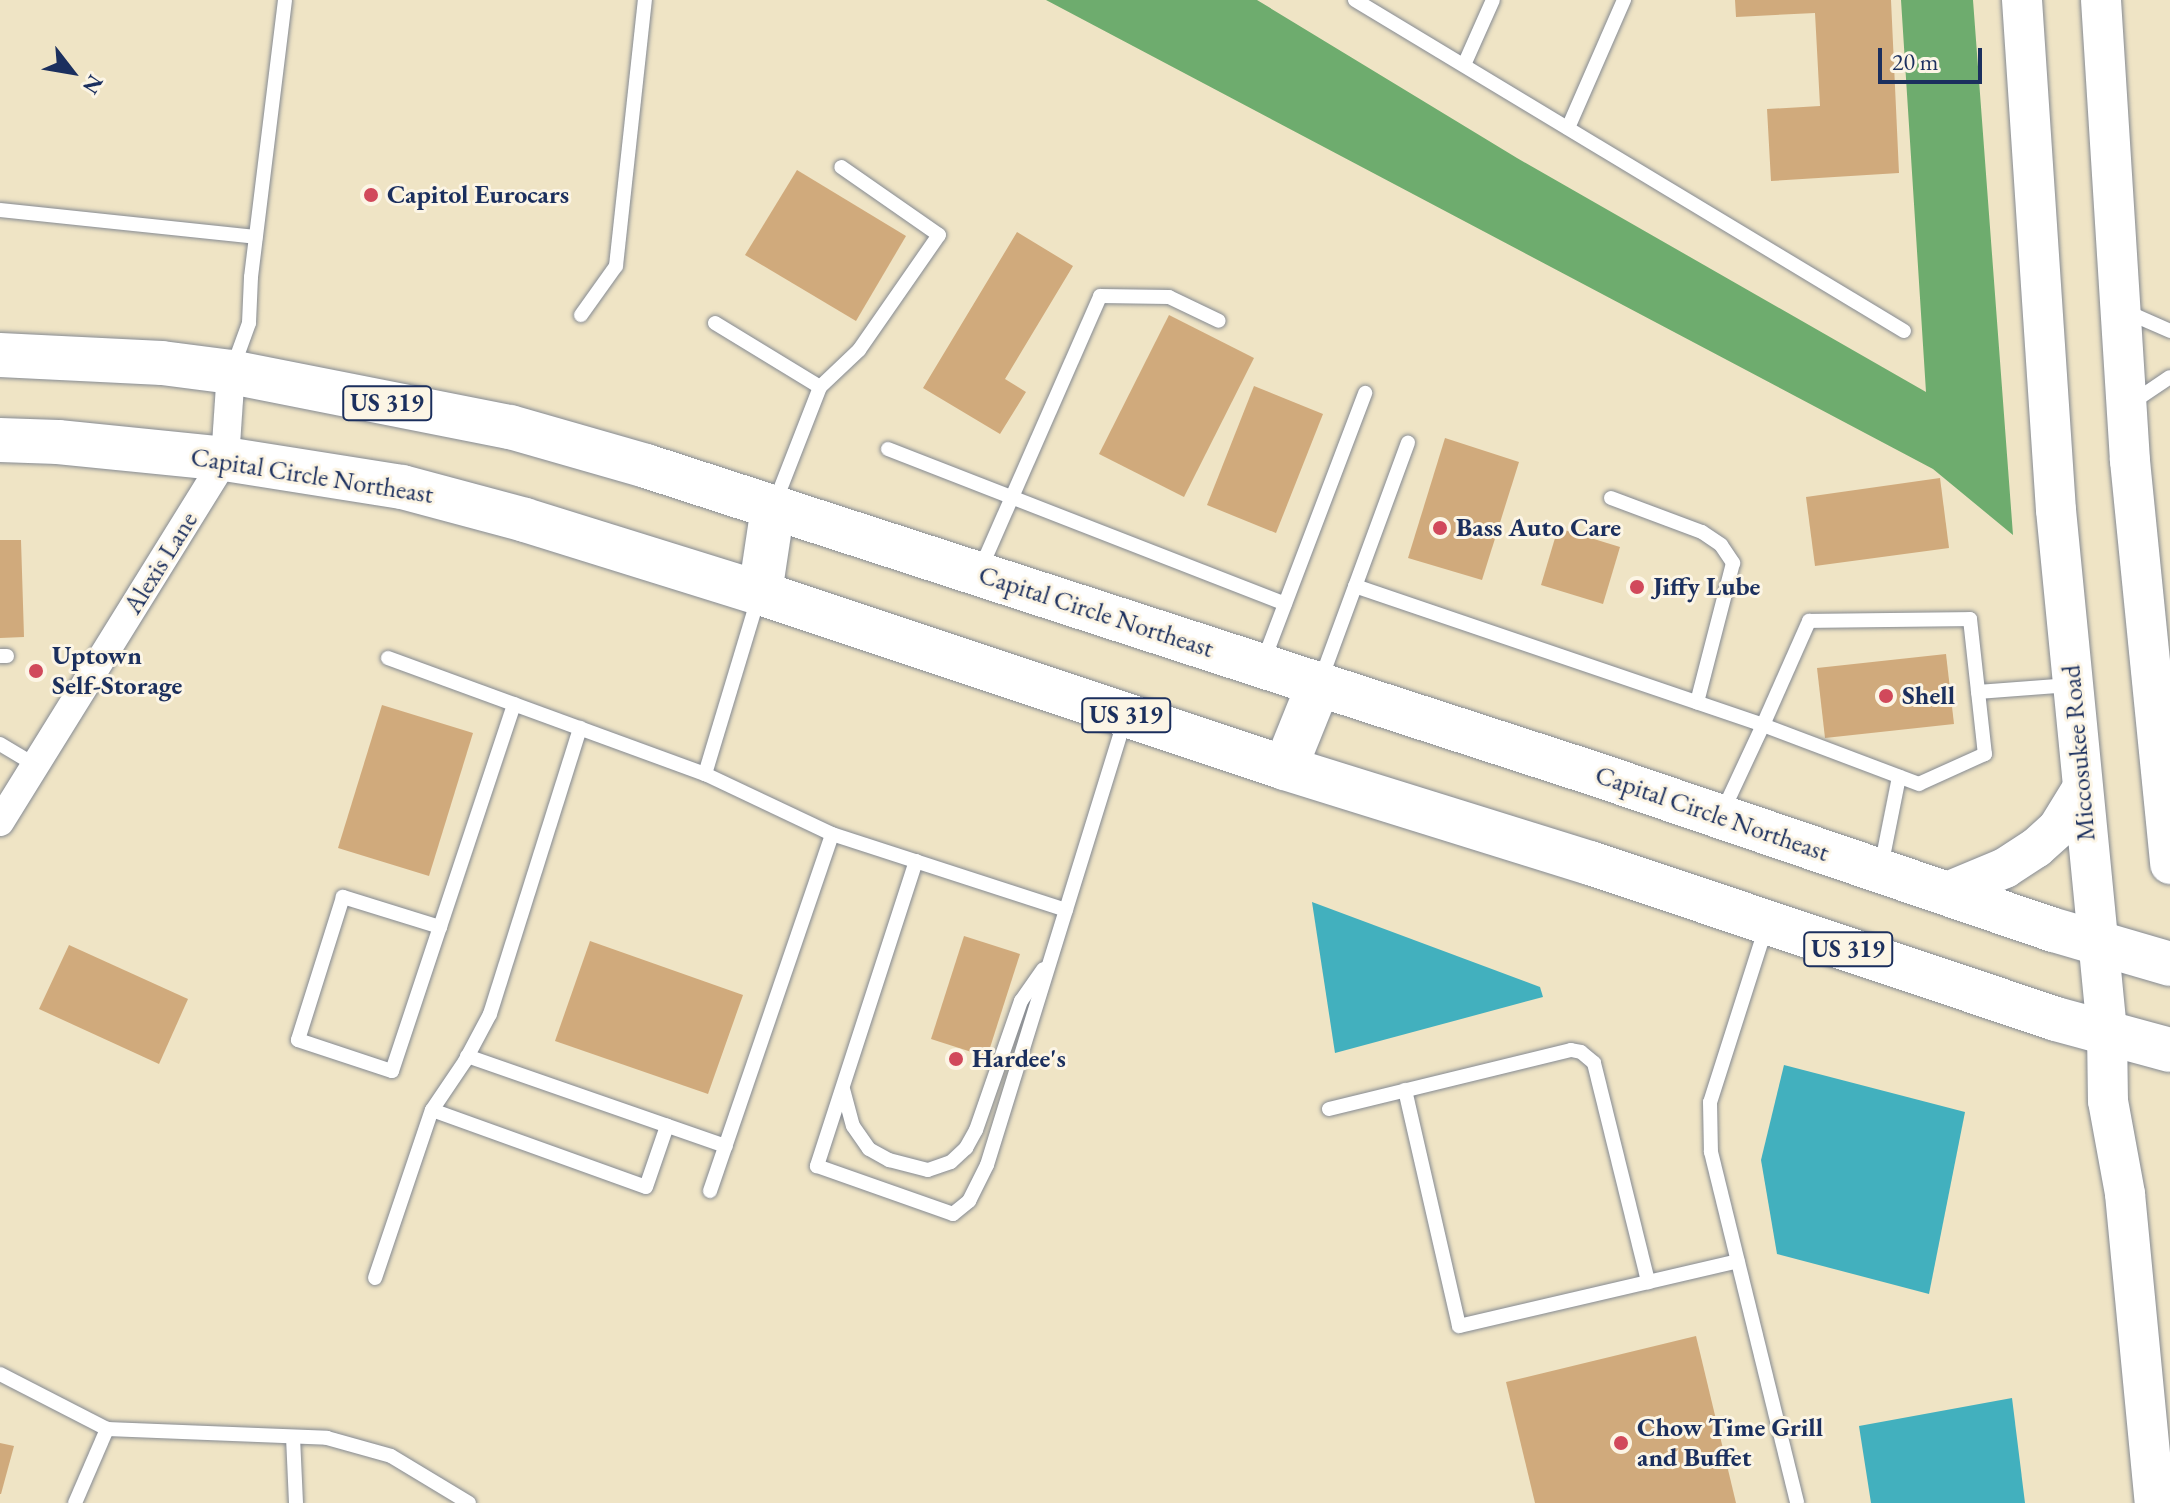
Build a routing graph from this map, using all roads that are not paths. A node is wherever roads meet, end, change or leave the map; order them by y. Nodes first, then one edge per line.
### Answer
1 (285, 0) edge
2 (645, 0) edge
3 (1355, 0) edge
4 (1493, 0) edge
5 (1624, 0) edge
6 (2022, 0) edge
7 (2101, 0) edge
8 (1464, 65) junction
9 (1568, 128) junction
10 (841, 167) dead end
11 (0, 210) edge
12 (256, 237) junction
13 (2121, 309) junction
14 (581, 315) dead end
15 (1219, 321) dead end
16 (715, 323) dead end
17 (1904, 331) dead end
18 (2170, 331) edge
19 (0, 355) edge
20 (231, 372) junction
21 (2170, 377) edge
22 (820, 387) junction
23 (1365, 393) dead end
24 (2127, 407) junction
25 (0, 440) edge
26 (1408, 443) dead end
27 (888, 449) dead end
28 (225, 459) junction
29 (1012, 497) junction
30 (1611, 498) dead end
31 (773, 507) junction
32 (978, 574) junction
33 (1355, 586) junction
34 (760, 593) junction
35 (1285, 604) junction
36 (388, 658) dead end
37 (1262, 666) junction
38 (1319, 684) junction
39 (2073, 685) junction
40 (1978, 692) junction
41 (1697, 702) junction
42 (514, 704) junction
43 (1127, 715) junction
44 (1763, 725) junction
45 (580, 728) junction
46 (0, 744) edge
47 (35, 765) junction
48 (1285, 768) junction
49 (705, 774) junction
50 (1899, 777) junction
51 (2082, 789) junction
52 (1721, 817) junction
53 (0, 822) edge
54 (832, 834) junction
55 (916, 861) junction
56 (2170, 864) edge
57 (1881, 871) junction
58 (1945, 893) junction
59 (1066, 910) junction
60 (1768, 922) junction
61 (440, 927) junction
62 (2097, 942) junction
63 (1051, 957) junction
64 (2170, 964) edge
65 (2107, 1031) junction
66 (2170, 1050) edge
67 (467, 1056) junction
68 (843, 1088) junction
69 (1405, 1090) junction
70 (1329, 1109) dead end
71 (432, 1110) junction
72 (667, 1126) junction
73 (726, 1146) junction
74 (710, 1191) dead end
75 (1738, 1261) junction
76 (375, 1278) dead end
77 (1648, 1282) junction
78 (0, 1374) edge
79 (107, 1429) junction
80 (293, 1437) junction
81 (75, 1503) edge
82 (296, 1503) edge
83 (469, 1503) edge
84 (1797, 1503) edge
85 (2155, 1503) edge

1 - 12 lane
2 - 14 lane
3 - 8 lane
4 - 8 lane
5 - 9 lane
6 - 39 street, Miccosukee Road
7 - 13 street
8 - 9 lane
9 - 17 lane
10 - 22 lane
11 - 12 lane
12 - 20 lane
13 - 18 lane
13 - 24 street
15 - 29 lane
16 - 22 lane
19 - 20 main road, Capital Circle Northeast / US 319
20 - 28 street, Alexis Lane
20 - 31 main road, Capital Circle Northeast / US 319
21 - 24 lane
22 - 31 lane
23 - 35 lane
24 - 56 street
25 - 28 main road, Capital Circle Northeast / US 319
26 - 33 lane
27 - 29 lane
28 - 34 main road, Capital Circle Northeast / US 319
28 - 47 street, Alexis Lane
29 - 32 lane
29 - 35 lane
30 - 41 lane
31 - 32 main road, Capital Circle Northeast / US 319
31 - 34 main road
32 - 37 main road, Capital Circle Northeast / US 319
33 - 38 lane
33 - 41 lane
34 - 43 main road, Capital Circle Northeast / US 319
34 - 49 lane
35 - 37 lane
36 - 42 lane
37 - 38 main road, Capital Circle Northeast / US 319
38 - 48 main road
38 - 52 main road, Capital Circle Northeast / US 319
39 - 40 lane
39 - 51 street, Miccosukee Road
40 - 44 lane
40 - 50 lane
41 - 44 lane
42 - 45 lane
42 - 61 lane
43 - 48 main road, Capital Circle Northeast / US 319
43 - 59 lane
44 - 50 lane
44 - 52 lane
45 - 49 lane
45 - 67 lane
46 - 47 lane
47 - 53 street, Alexis Lane
48 - 60 main road, Capital Circle Northeast / US 319
49 - 54 lane
50 - 57 lane
51 - 58 street
51 - 62 street, Miccosukee Road
52 - 57 main road, Capital Circle Northeast / US 319
54 - 55 lane
54 - 73 lane
55 - 59 lane
55 - 68 lane
57 - 58 main road, Capital Circle Northeast / US 319
58 - 62 main road, Capital Circle Northeast / US 319
59 - 63 lane
60 - 65 main road, Capital Circle Northeast / US 319
60 - 75 lane
61 - 61 lane
62 - 64 main road, Capital Circle Northeast / US 319
62 - 65 street, Miccosukee Road
63 - 68 lane
63 - 68 lane
65 - 66 main road, Capital Circle Northeast / US 319
65 - 85 street, Miccosukee Road
67 - 71 lane
67 - 72 lane
69 - 70 lane
69 - 77 lane
69 - 77 lane
71 - 72 lane
71 - 76 lane
72 - 73 lane
73 - 74 lane
75 - 77 lane
75 - 84 lane
78 - 79 lane
79 - 80 lane
79 - 81 lane
80 - 82 lane
80 - 83 lane

